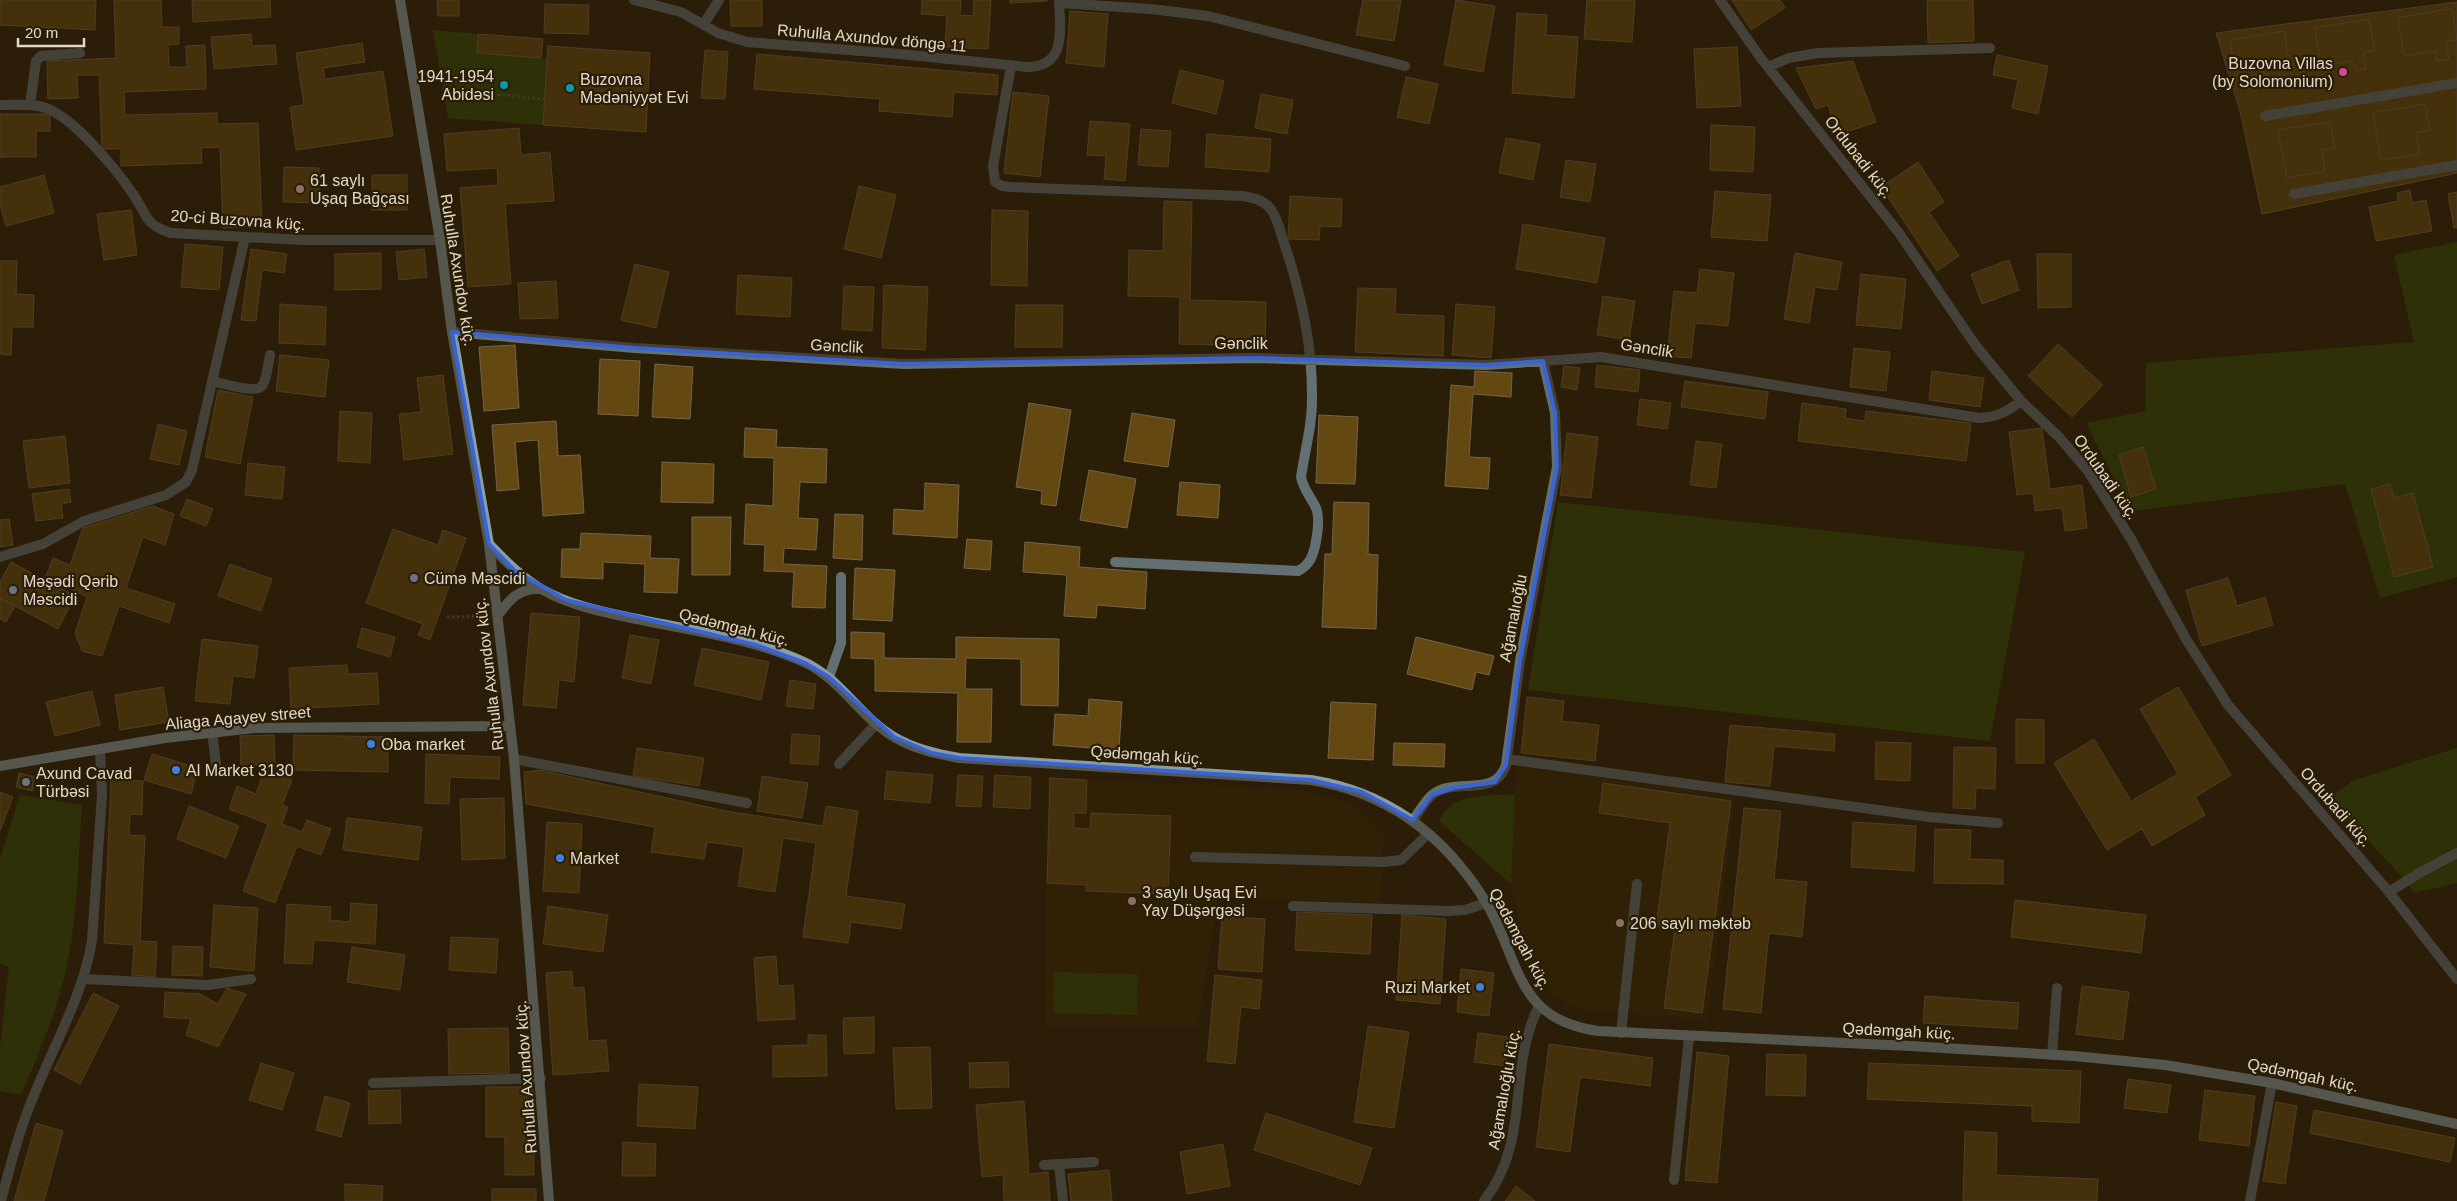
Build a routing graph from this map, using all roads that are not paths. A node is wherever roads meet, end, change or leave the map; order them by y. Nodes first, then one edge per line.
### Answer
1 (400, 0) edge
2 (634, 0) edge
3 (719, 0) edge
4 (1720, 0) edge
5 (1059, 1) edge
6 (704, 24) junction
7 (1990, 48) dead end
8 (80, 53) dead end
9 (1011, 66) junction
10 (1405, 66) dead end
11 (1768, 66) junction
12 (2457, 83) edge
13 (0, 105) edge
14 (30, 105) junction
15 (2266, 116) dead end
16 (2457, 165) edge
17 (2294, 194) dead end
18 (245, 237) junction
19 (440, 240) junction
20 (452, 332) junction
21 (270, 355) dead end
22 (1312, 360) junction
23 (1543, 361) junction
24 (212, 381) junction
25 (2022, 401) junction
26 (489, 544) junction
27 (0, 556) edge
28 (1115, 562) dead end
29 (841, 577) dead end
30 (541, 589) junction
31 (498, 615) junction
32 (829, 677) junction
33 (876, 724) junction
34 (510, 726) junction
35 (212, 732) junction
36 (100, 750) junction
37 (514, 759) junction
38 (1507, 759) junction
39 (839, 764) dead end
40 (0, 766) edge
41 (217, 773) dead end
42 (746, 802) dead end
43 (1413, 820) junction
44 (1998, 824) dead end
45 (1428, 834) junction
46 (2457, 854) edge
47 (1195, 857) dead end
48 (1637, 884) dead end
49 (2389, 892) junction
50 (1486, 903) junction
51 (1293, 906) dead end
52 (84, 979) junction
53 (251, 979) dead end
54 (2457, 980) edge
55 (2057, 988) dead end
56 (1539, 1006) junction
57 (1621, 1033) junction
58 (1689, 1037) junction
59 (2052, 1055) junction
60 (541, 1078) junction
61 (373, 1083) dead end
62 (2272, 1084) junction
63 (2457, 1124) edge
64 (1094, 1162) dead end
65 (1044, 1165) dead end
66 (1059, 1165) junction
67 (1674, 1180) dead end
68 (1, 1201) edge
69 (549, 1201) edge
70 (1063, 1201) edge
71 (1484, 1201) edge
72 (2250, 1201) edge

1 - 19 street, Ruhulla Axundov küç.
2 - 6 street, Ruhulla Axundov döngə 11
3 - 6 street
4 - 11 street, Ordubadi küç.
5 - 9 street, Ruhulla Axundov döngə 11
5 - 10 street
6 - 9 street, Ruhulla Axundov döngə 11
7 - 11 street
8 - 14 street
9 - 22 street
11 - 25 street, Ordubadi küç.
12 - 15 street
13 - 14 street, 20-ci Buzovna küç.
14 - 18 street, 20-ci Buzovna küç.
16 - 17 street
18 - 19 street, 20-ci Buzovna küç.
18 - 24 street
19 - 20 street, Ruhulla Axundov küç.
20 - 22 street, Gənclik
20 - 26 street, Ruhulla Axundov küç.
21 - 24 street
22 - 23 street, Gənclik
22 - 28 street
23 - 25 street, Gənclik
23 - 38 street, Ağamalıoğlu
24 - 27 street
25 - 49 street, Ordubadi küç.
26 - 30 street, Qədəmgah küç.
26 - 31 street, Ruhulla Axundov küç.
29 - 32 street
30 - 31 street
30 - 32 street, Qədəmgah küç.
31 - 34 street, Ruhulla Axundov küç.
32 - 33 street, Qədəmgah küç.
33 - 39 street
33 - 43 street, Qədəmgah küç.
34 - 35 street, Aliaga Agayev street
34 - 37 street, Ruhulla Axundov küç.
35 - 36 street, Aliaga Agayev street
35 - 41 street
36 - 40 street, Aliaga Agayev street
36 - 52 street
37 - 42 street
37 - 60 street, Ruhulla Axundov küç.
38 - 43 street, Ağamalıoğlu
38 - 44 street
43 - 45 street, Qədəmgah küç.
45 - 47 street
45 - 50 street, Qədəmgah küç.
46 - 49 street
48 - 57 street
49 - 54 street, Ordubadi küç.
50 - 51 street
50 - 56 street, Qədəmgah küç.
52 - 53 street
52 - 68 street
55 - 59 street
56 - 57 street, Qədəmgah küç.
56 - 71 street, Ağamalıoğlu küç.
57 - 58 street, Qədəmgah küç.
58 - 59 street, Qədəmgah küç.
58 - 67 street
59 - 62 street, Qədəmgah küç.
60 - 61 street
60 - 69 street, Ruhulla Axundov küç.
62 - 63 street, Qədəmgah küç.
62 - 72 street
64 - 66 street
65 - 66 street
66 - 70 street

